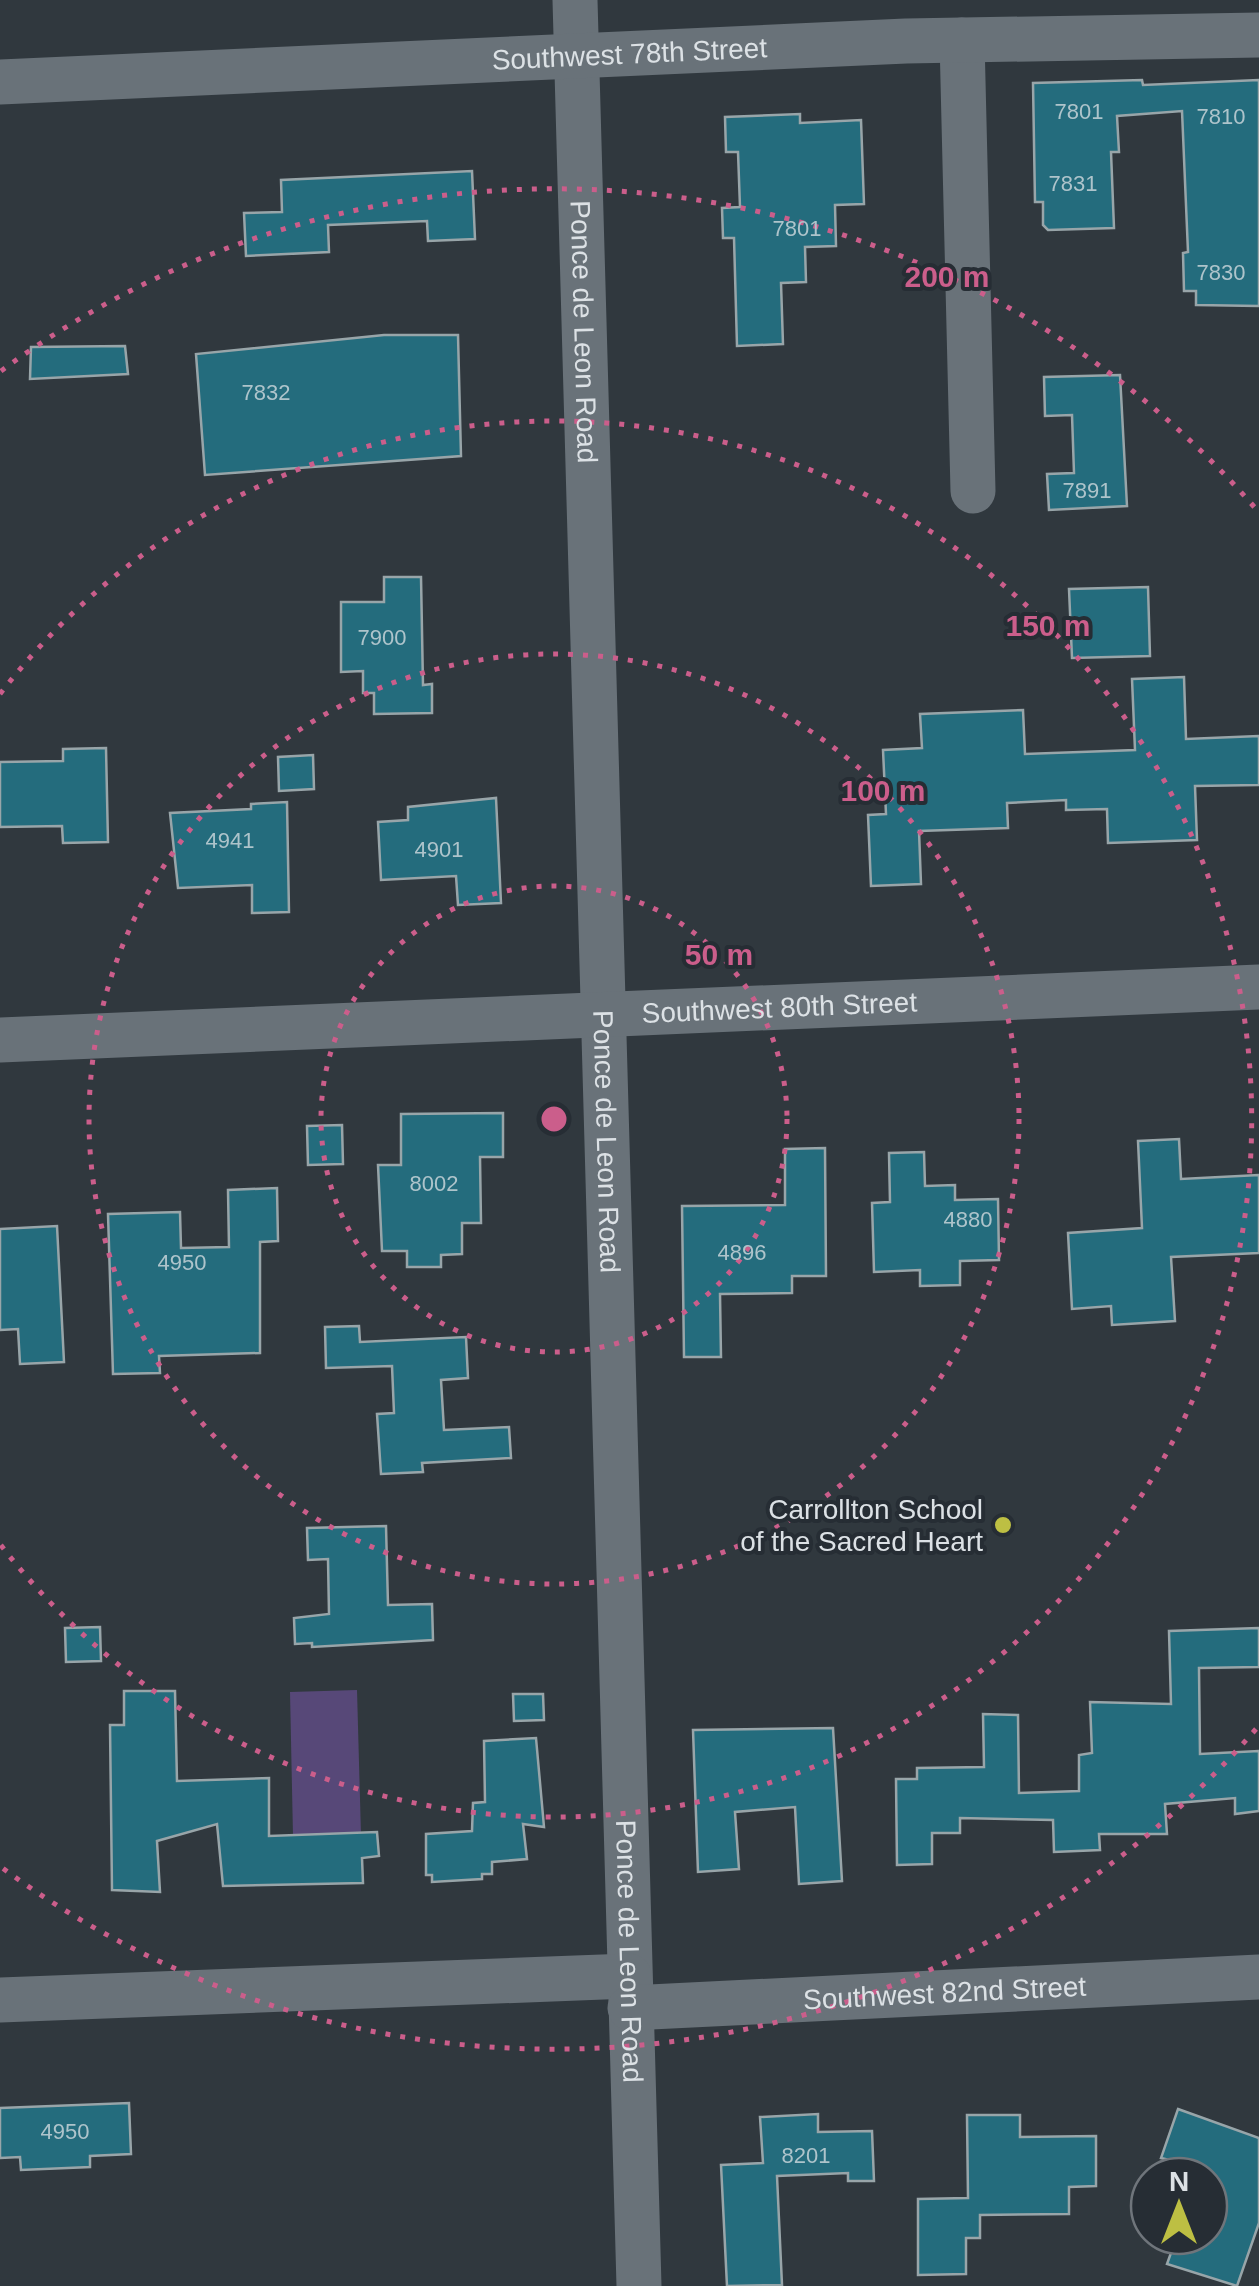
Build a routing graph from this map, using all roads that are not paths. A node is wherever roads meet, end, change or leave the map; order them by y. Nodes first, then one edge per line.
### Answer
1 (576, 0) edge
2 (1259, 35) edge
3 (962, 40) junction
4 (576, 56) junction
5 (0, 82) edge
6 (972, 491) dead end
7 (1259, 987) edge
8 (602, 1015) junction
9 (0, 1040) edge
10 (1259, 1977) edge
11 (630, 1992) junction
12 (0, 2000) edge
13 (639, 2286) edge

1 - 4 street, Ponce de Leon Road
2 - 3 street, Southwest 78th Street
3 - 4 street, Southwest 78th Street
3 - 6 street
4 - 5 street, Southwest 78th Street
4 - 8 street, Ponce de Leon Road
7 - 8 street, Southwest 80th Street
8 - 9 street, Southwest 80th Street
8 - 11 street, Ponce de Leon Road
10 - 11 street, Southwest 82nd Street
11 - 12 street, Southwest 82nd Street
11 - 13 street, Ponce de Leon Road

